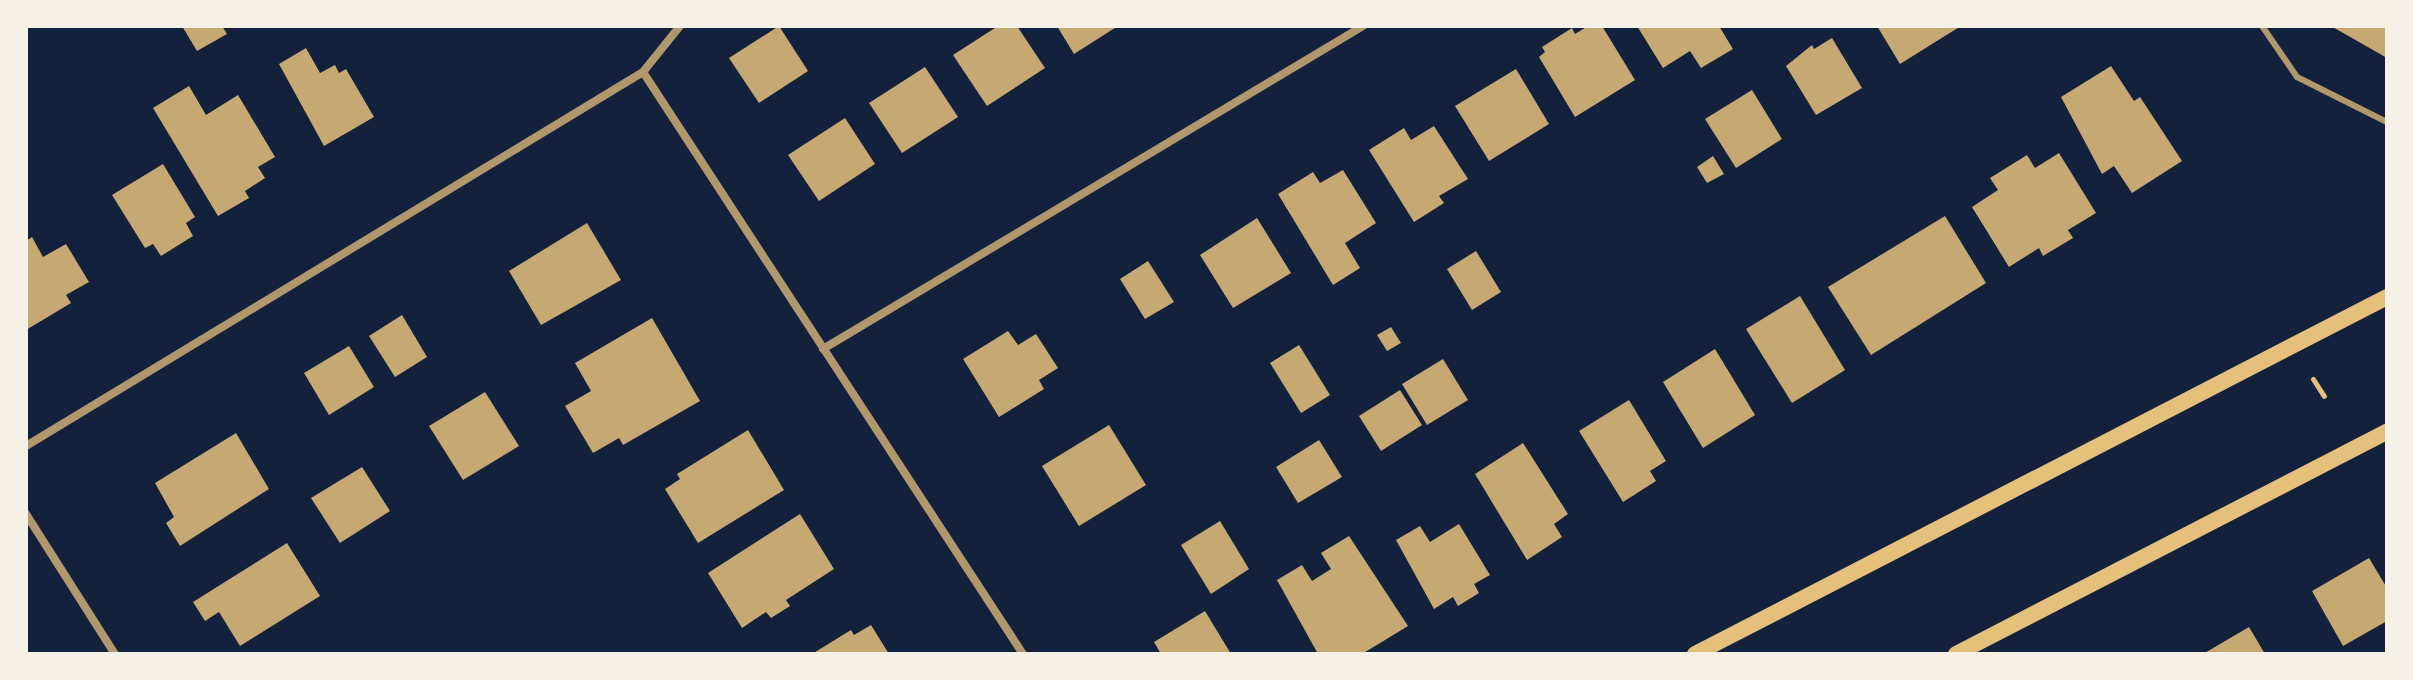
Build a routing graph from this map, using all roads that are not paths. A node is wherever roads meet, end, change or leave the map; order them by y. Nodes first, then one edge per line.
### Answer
1 (680, 26) edge
2 (1363, 26) edge
3 (2262, 26) edge
4 (643, 72) junction
5 (2387, 122) edge
6 (2387, 297) edge
7 (823, 349) junction
8 (2387, 432) edge
9 (26, 446) edge
10 (26, 514) edge
11 (115, 654) edge
12 (1023, 654) edge
13 (1695, 654) edge
14 (1956, 654) edge

1 - 4 street
2 - 7 street
3 - 5 lane
4 - 7 street
4 - 9 street
6 - 13 main road
7 - 12 street
8 - 14 main road
10 - 11 street

